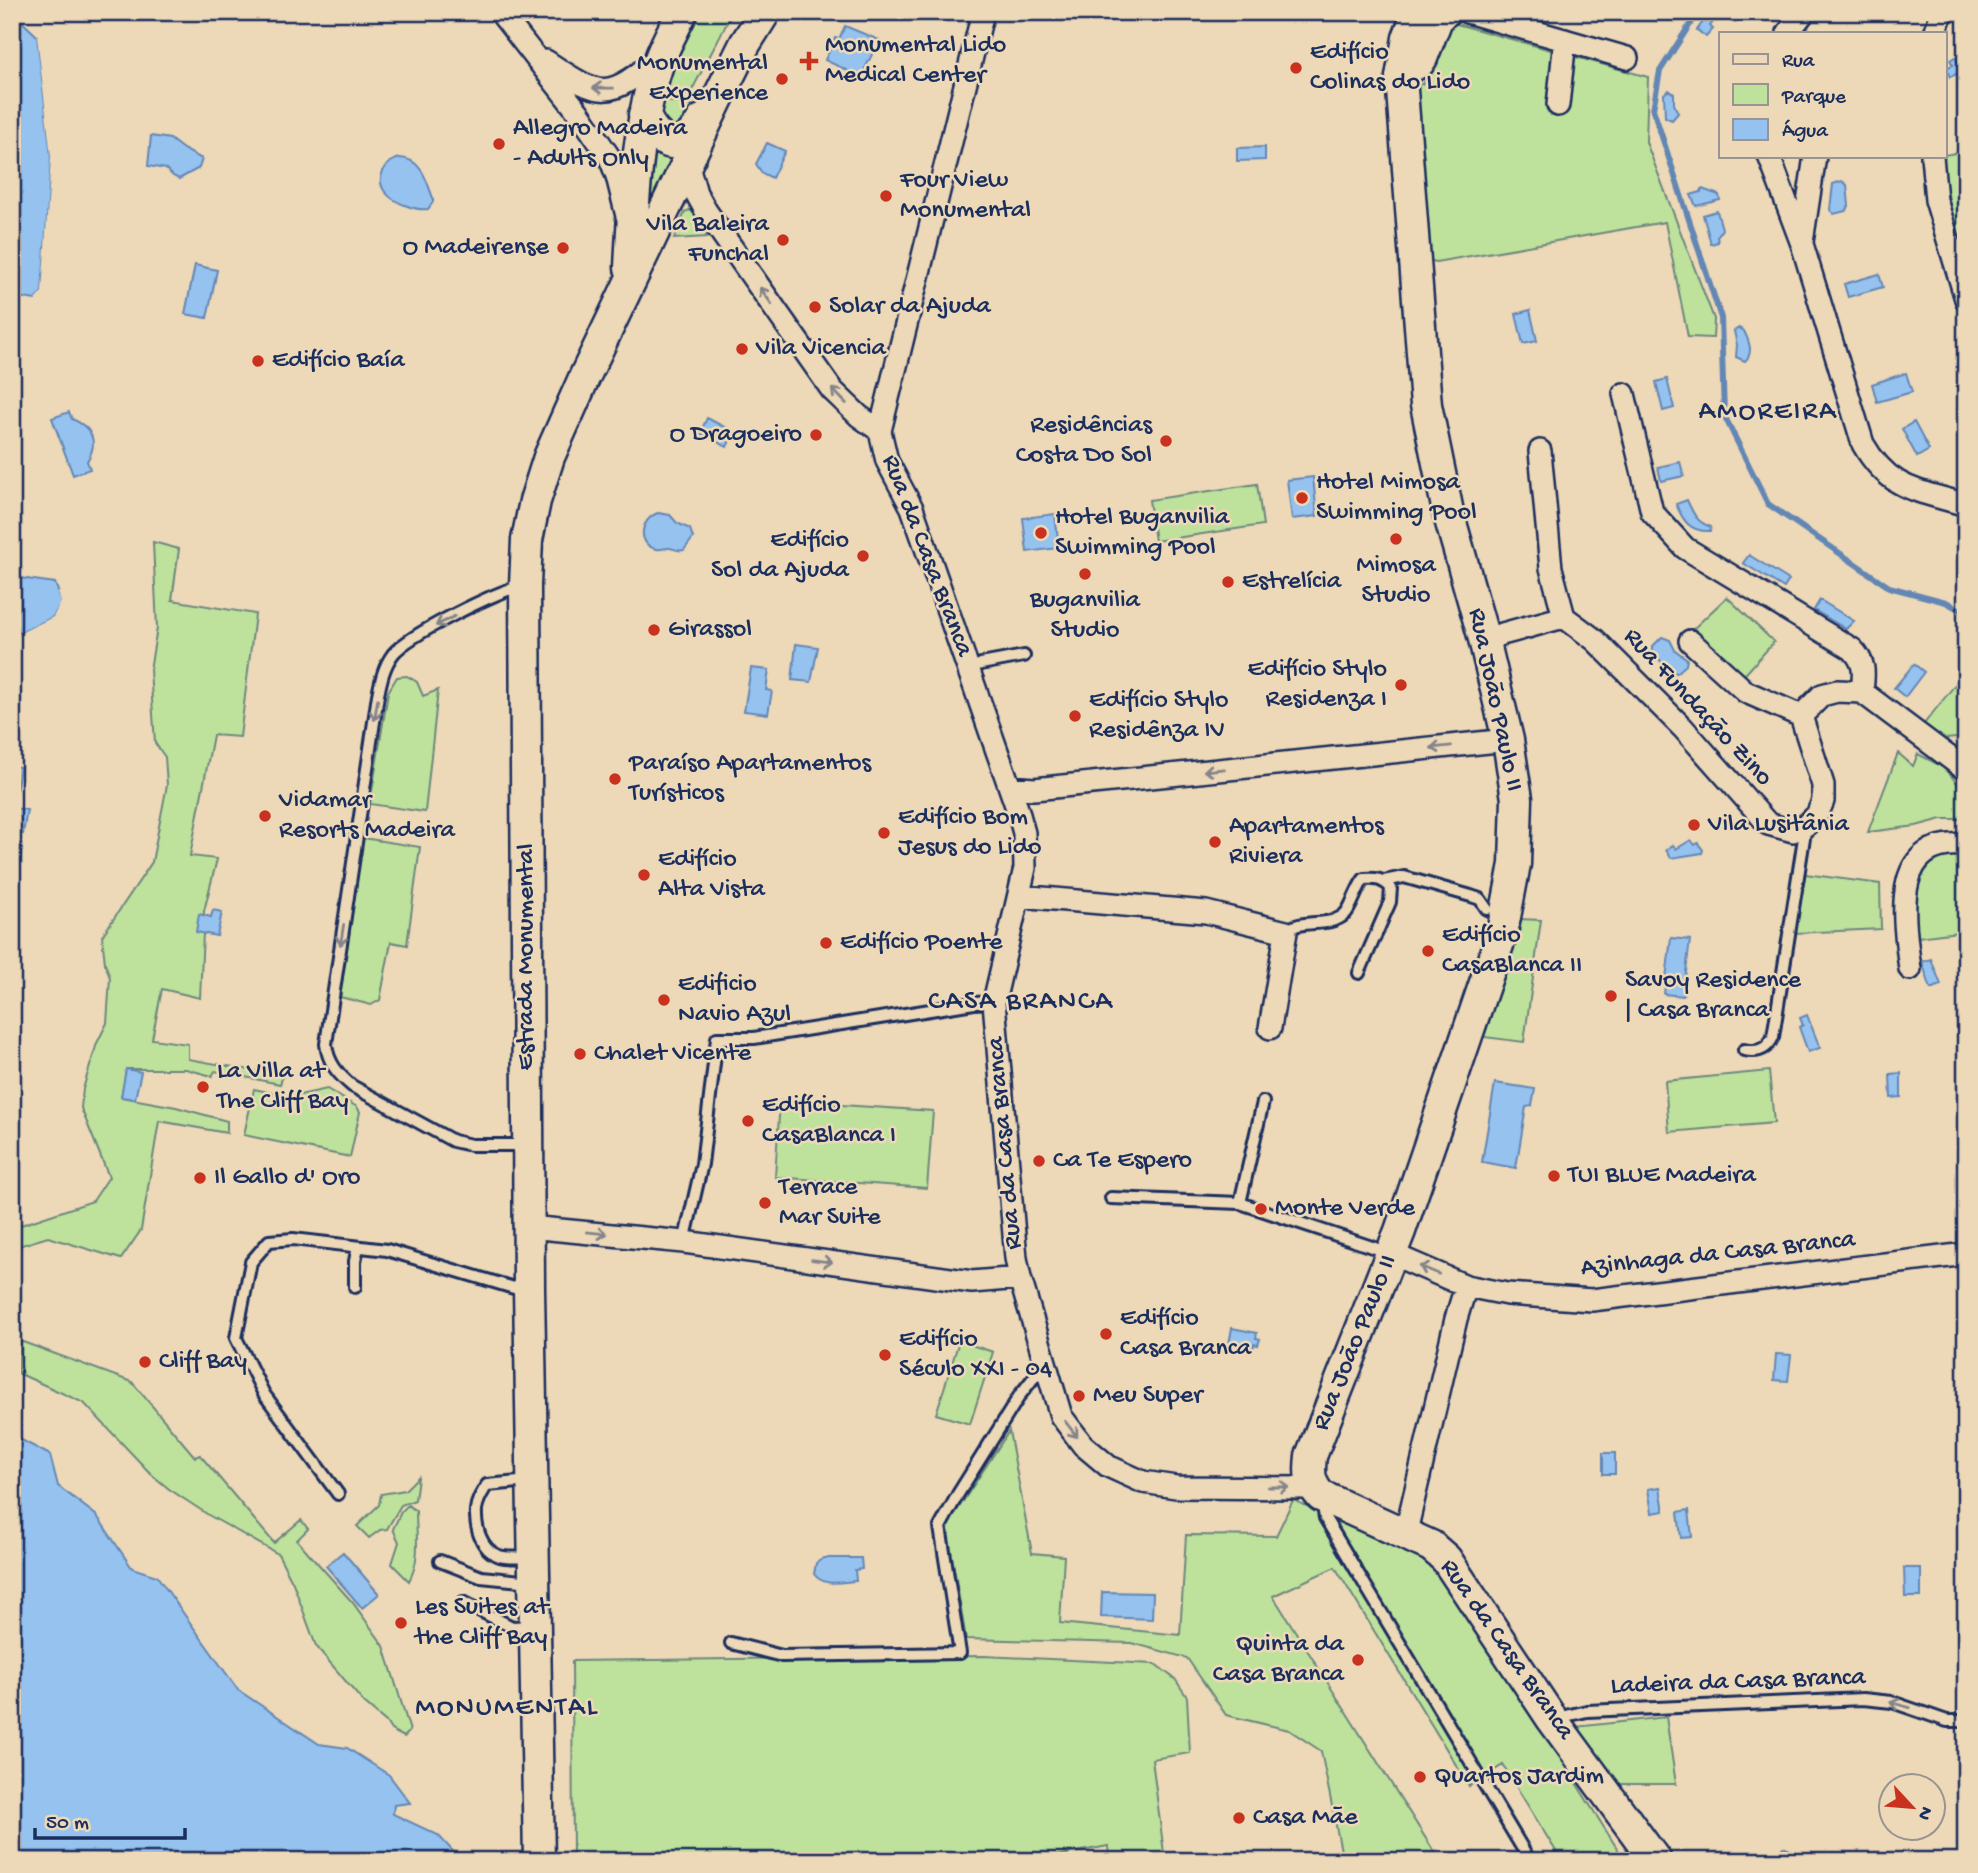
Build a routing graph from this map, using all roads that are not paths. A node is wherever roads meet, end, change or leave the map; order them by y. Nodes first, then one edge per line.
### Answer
1 (500, 12) edge
2 (682, 12) edge
3 (748, 12) edge
4 (765, 12) edge
5 (983, 12) edge
6 (1418, 12) edge
7 (1452, 12) edge
8 (1466, 12) edge
9 (1804, 12) edge
10 (1942, 12) edge
11 (1789, 32) edge
12 (1935, 32) edge
13 (1565, 40) junction
14 (745, 44) junction
15 (530, 50) junction
16 (661, 56) junction
17 (1627, 58) dead end
18 (1401, 77) junction
19 (720, 94) junction
20 (1558, 105) dead end
21 (645, 115) junction
22 (1770, 158) edge
23 (1815, 158) edge
24 (1931, 158) edge
25 (687, 162) junction
26 (632, 228) junction
27 (1802, 244) junction
28 (629, 282) junction
29 (1966, 299) edge
30 (1624, 394) dead end
31 (880, 431) junction
32 (1540, 451) dead end
33 (1966, 505) edge
34 (525, 585) junction
35 (1564, 617) junction
36 (1484, 639) junction
37 (1690, 641) dead end
38 (1024, 656) dead end
39 (969, 669) junction
40 (1862, 692) junction
41 (1801, 716) junction
42 (1508, 740) junction
43 (1966, 770) edge
44 (1010, 787) junction
45 (1806, 825) junction
46 (1966, 845) edge
47 (1384, 881) junction
48 (1019, 896) junction
49 (1487, 909) dead end
50 (1286, 932) junction
51 (1910, 969) dead end
52 (1359, 973) dead end
53 (993, 1002) junction
54 (1270, 1028) dead end
55 (1744, 1050) dead end
56 (1263, 1102) dead end
57 (528, 1145) junction
58 (1111, 1198) dead end
59 (1240, 1203) junction
60 (529, 1227) junction
61 (684, 1242) junction
62 (358, 1247) junction
63 (1392, 1254) junction
64 (1966, 1254) edge
65 (1020, 1278) junction
66 (1466, 1286) junction
67 (355, 1287) dead end
68 (529, 1289) junction
69 (1046, 1367) junction
70 (532, 1480) junction
71 (1317, 1492) junction
72 (338, 1494) dead end
73 (1408, 1536) junction
74 (440, 1561) dead end
75 (534, 1570) junction
76 (463, 1602) dead end
77 (535, 1626) junction
78 (731, 1643) dead end
79 (1552, 1719) junction
80 (1966, 1721) edge
81 (539, 1861) edge
82 (1530, 1861) edge
83 (1656, 1861) edge

1 - 15 street
2 - 16 main road
3 - 14 main road, Estrada Monumental
4 - 14 main road, Estrada Monumental
5 - 31 street
6 - 18 main road, Rua João Paulo II
7 - 18 street
8 - 13 street
9 - 11 street
10 - 12 street
13 - 17 street
13 - 20 street
14 - 19 main road, Estrada Monumental
16 -> 15 street
15 - 26 street
16 - 21 main road
18 - 36 main road, Rua João Paulo II
19 - 21 main road, Estrada Monumental
19 - 25 main road, Estrada Monumental
21 - 26 main road
22 - 27 street
23 - 27 street
24 - 29 street
25 - 28 main road, Estrada Monumental
31 -> 25 street, Rua da Casa Branca
26 - 28 main road
27 - 33 street
28 - 34 main road, Estrada Monumental
30 - 40 street
31 - 39 street, Rua da Casa Branca
32 - 35 street
34 - 57 main road, Estrada Monumental
34 -> 57 lane
35 - 36 street
35 - 45 street, Rua Fundação Zino
36 - 42 main road, Rua João Paulo II
37 - 41 street
38 - 39 lane
39 - 44 street, Rua da Casa Branca
40 - 41 street
40 - 43 street
41 - 45 street, Rua Fundação Zino
42 -> 44 street
42 - 63 main road, Rua João Paulo II
44 - 48 street, Rua da Casa Branca
45 - 55 lane
46 - 51 street
47 - 49 lane
47 - 50 lane
47 - 52 lane
48 - 50 street
48 - 53 street, Rua da Casa Branca
50 - 54 street
53 - 61 lane
53 - 65 street, Rua da Casa Branca
56 - 59 lane
57 - 60 main road, Estrada Monumental
58 - 59 lane, Azinhaga da Casa Branca
59 - 63 lane, Azinhaga da Casa Branca
60 -> 61 street
60 - 68 main road, Estrada Monumental
61 -> 65 street
62 - 67 lane
62 - 68 lane
62 - 72 lane
66 -> 63 street, Azinhaga da Casa Branca
63 - 71 main road, Rua João Paulo II
64 - 66 street, Azinhaga da Casa Branca
65 - 69 street, Rua da Casa Branca
66 - 73 street
68 - 70 main road, Estrada Monumental
69 -> 71 street, Rua da Casa Branca
69 - 78 lane
70 - 75 main road, Estrada Monumental
70 - 75 lane
71 - 73 main road, Rua da Casa Branca
71 - 82 lane
73 - 79 main road, Rua da Casa Branca
74 - 75 lane
75 - 77 main road, Estrada Monumental
76 - 77 lane
77 - 81 main road, Estrada Monumental
80 -> 79 lane, Ladeira da Casa Branca
79 - 83 main road, Rua da Casa Branca

